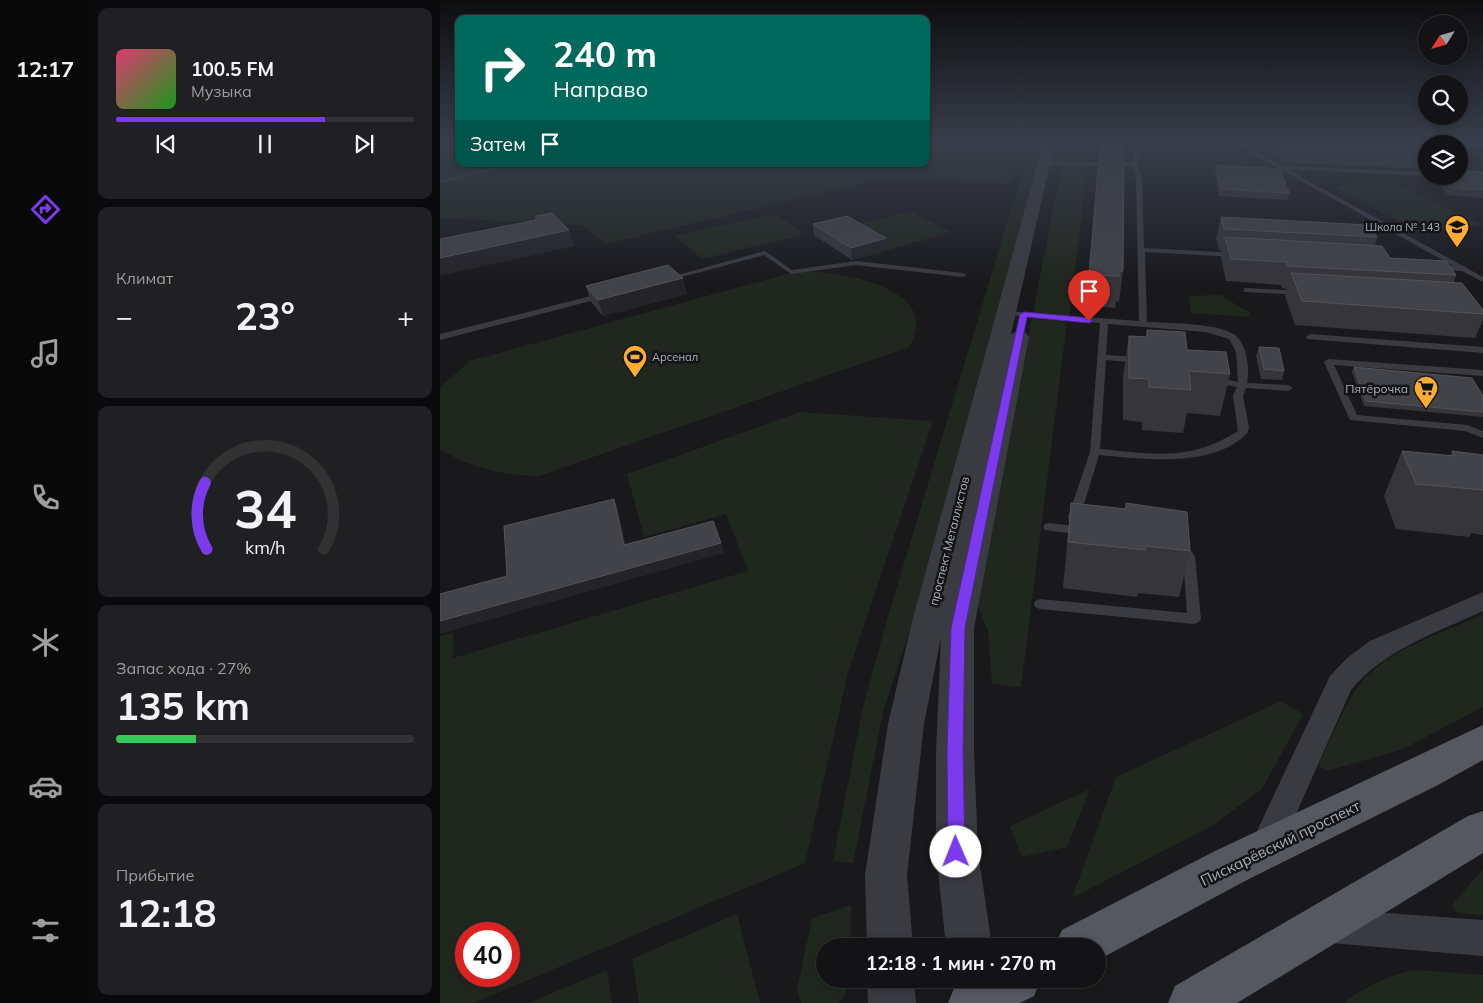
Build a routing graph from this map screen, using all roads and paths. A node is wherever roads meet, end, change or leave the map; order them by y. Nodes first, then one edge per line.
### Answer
1 (1041, 189) edge
2 (1139, 189) edge
3 (1319, 189) edge
4 (1141, 250) junction
5 (1248, 256) edge
6 (1425, 266) edge
7 (1462, 269) junction
8 (963, 275) dead end
9 (660, 280) edge
10 (1483, 280) edge
11 (1248, 290) edge
12 (612, 293) edge
13 (1306, 293) edge
14 (1015, 314) junction
15 (1104, 322) junction
16 (1143, 324) junction
17 (440, 337) edge
18 (1310, 337) dead end
19 (1483, 350) edge
20 (1102, 357) junction
21 (1148, 360) edge
22 (1483, 373) edge
23 (1206, 377) edge
24 (1242, 384) junction
25 (1288, 388) dead end
26 (1483, 435) edge
27 (1095, 452) junction
28 (1049, 527) dead end
29 (1070, 530) junction
30 (1097, 533) edge
31 (1170, 540) edge
32 (1483, 601) edge
33 (1040, 604) dead end
34 (1483, 741) edge
35 (1483, 830) edge
36 (1265, 848) junction
37 (1321, 926) junction
38 (890, 938) edge
39 (968, 938) edge
40 (1093, 938) edge
41 (1483, 938) edge
42 (891, 988) edge
43 (996, 988) edge
44 (974, 997) edge
45 (892, 1003) edge
46 (1192, 1003) edge

1 - 14 street, проспект Металлистов
2 - 4 lane
3 - 7 lane
4 - 5 lane
4 - 16 lane
6 - 7 lane
7 - 10 lane
8 - 9 lane
11 - 13 lane
12 - 17 lane
14 - 15 lane
14 - 38 street, проспект Металлистов
14 - 39 street, проспект Металлистов
15 - 16 lane
15 - 20 lane
16 - 24 lane
18 - 19 lane
20 - 21 lane
20 - 27 lane
22 - 26 lane
23 - 24 lane
24 - 25 lane
24 - 27 lane
27 - 29 lane
28 - 29 lane
29 - 30 lane
31 - 33 lane
32 - 36 street
34 - 36 main road, Пискарёвский проспект
35 - 37 main road
36 - 40 main road, Пискарёвский проспект
37 - 41 street
37 - 46 main road
42 - 45 street
43 - 44 main road

